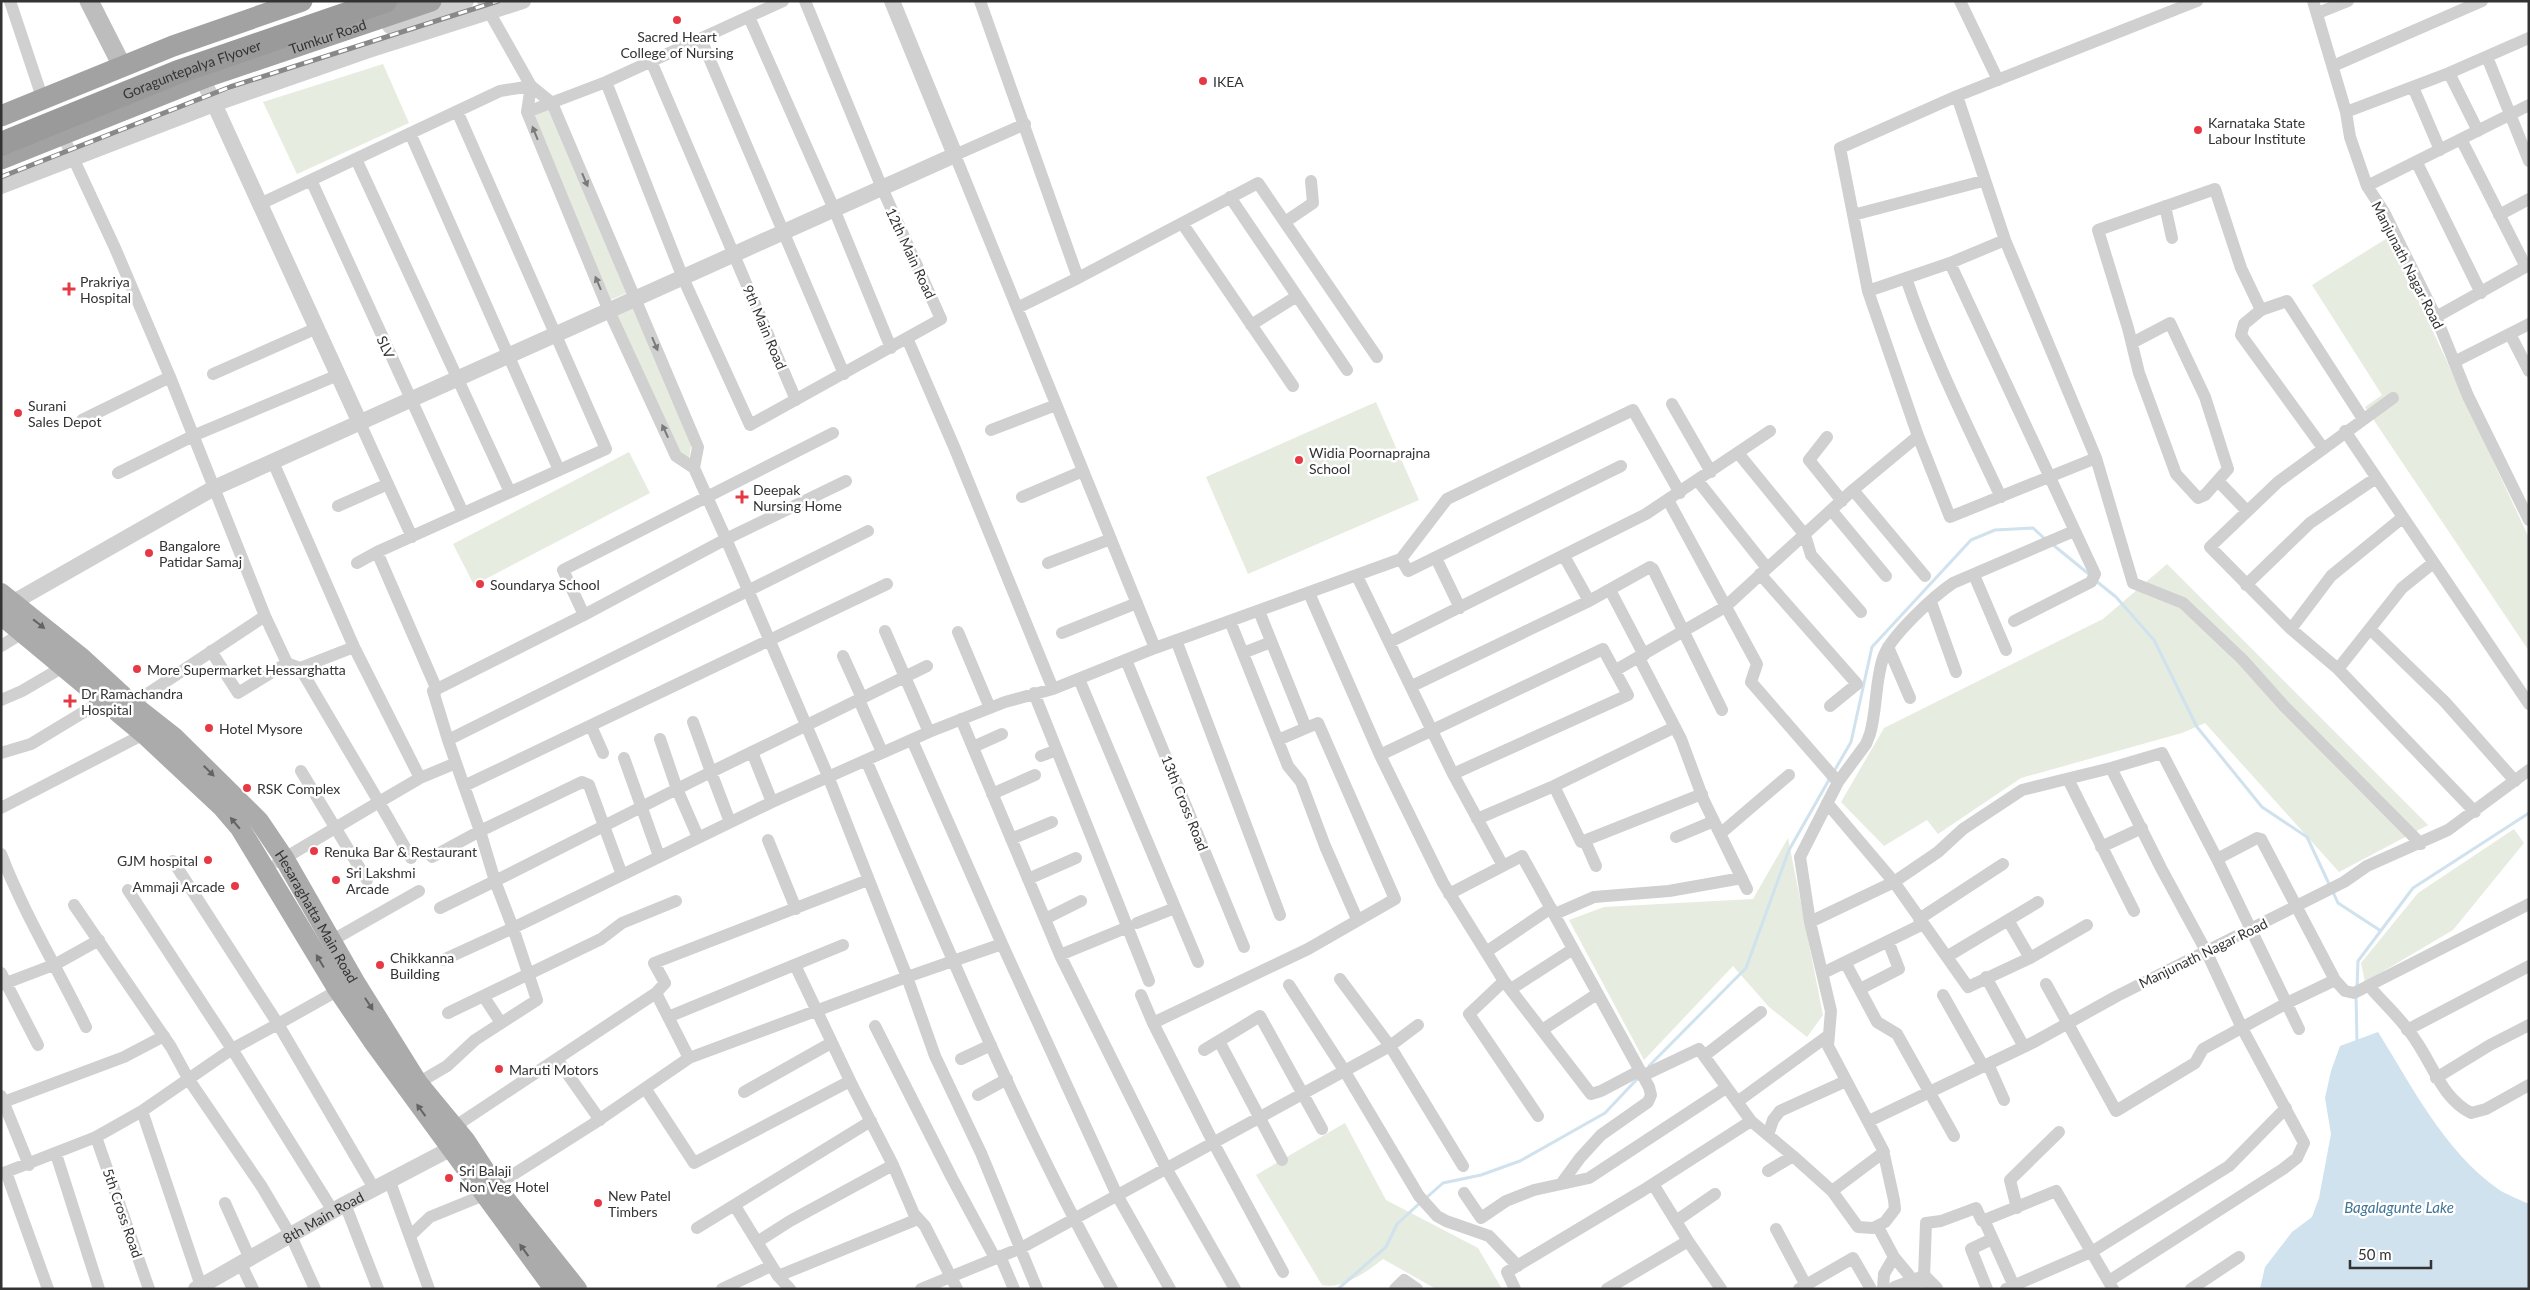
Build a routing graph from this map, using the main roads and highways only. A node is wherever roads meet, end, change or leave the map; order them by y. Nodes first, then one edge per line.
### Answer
1 (89, 1) edge
2 (343, 1) edge
3 (385, 1) edge
4 (430, 1) edge
5 (285, 3) edge
6 (119, 60) road end
7 (1, 116) edge
8 (1, 130) edge
9 (1, 144) edge
10 (1, 159) edge
11 (5, 604) edge
12 (346, 986) junction
13 (489, 1191) junction
14 (554, 1289) edge
15 (577, 1289) edge

1 - 6 main road
2 - 8 highway, Goraguntepalya Flyover
3 - 9 highway, Goraguntepalya Flyover
4 - 10 highway, Tumkur Road
5 - 7 highway
12 -> 11 main road, Hesaraghatta Main Road
11 -> 12 main road, Hesaraghatta Main Road
13 -> 12 main road, Hesaraghatta Main Road
12 -> 13 main road, Hesaraghatta Main Road
14 -> 13 main road, Hesaraghatta Main Road
13 - 15 main road, Hesaraghatta Main Road

